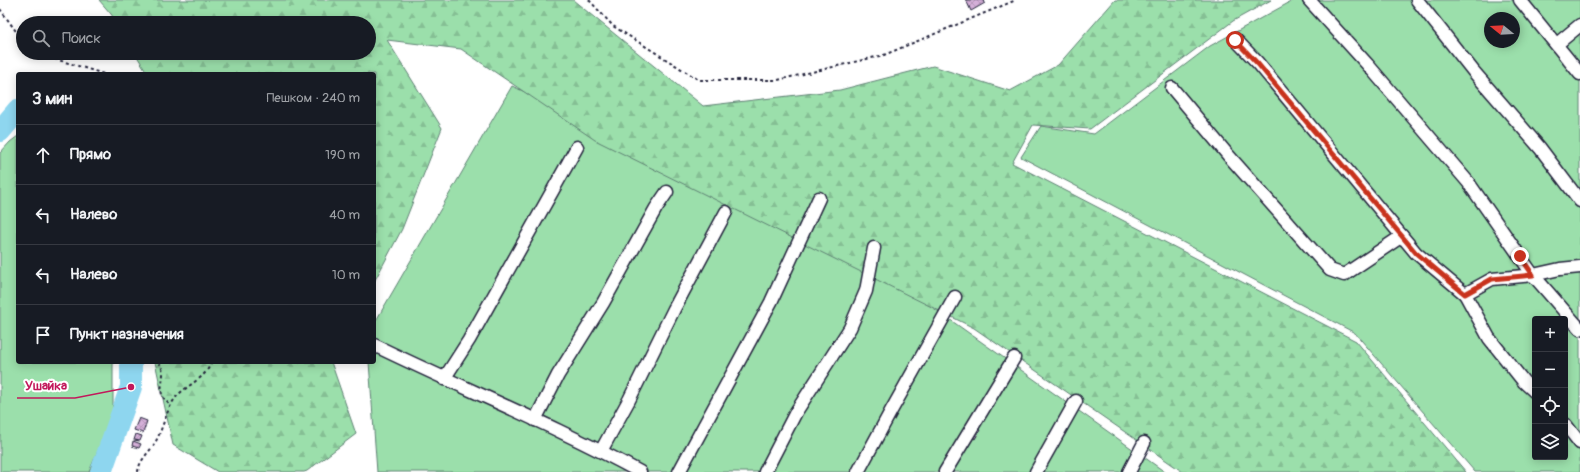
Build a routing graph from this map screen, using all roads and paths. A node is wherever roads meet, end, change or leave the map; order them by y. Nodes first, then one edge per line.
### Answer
1 (588, 0) edge
2 (1016, 0) edge
3 (1309, 0) edge
4 (1417, 0) edge
5 (1520, 0) edge
6 (0, 9) edge
7 (1580, 25) edge
8 (16, 31) edge
9 (1235, 40) dead end
10 (1557, 44) junction
11 (58, 60) edge
12 (98, 72) edge
13 (1580, 74) edge
14 (1172, 88) dead end
15 (577, 147) dead end
16 (667, 192) dead end
17 (819, 198) dead end
18 (1580, 201) edge
19 (726, 212) dead end
20 (1402, 236) junction
21 (874, 248) dead end
22 (1580, 267) edge
23 (1533, 275) junction
24 (1465, 294) junction
25 (955, 297) dead end
26 (1580, 329) edge
27 (376, 346) edge
28 (1014, 358) dead end
29 (160, 364) edge
30 (210, 364) edge
31 (444, 379) junction
32 (1532, 389) edge
33 (1076, 401) dead end
34 (171, 406) junction
35 (535, 420) junction
36 (1568, 428) edge
37 (1144, 443) dead end
38 (1580, 443) edge
39 (601, 450) junction
40 (138, 472) edge
41 (640, 472) edge
42 (679, 472) edge
43 (765, 472) edge
44 (858, 472) edge
45 (945, 472) edge
46 (1036, 472) edge
47 (1129, 472) edge

1 - 2 path
3 - 23 street
4 - 18 street
5 - 10 street
6 - 8 path
7 - 10 street
9 - 20 street
10 - 13 street
11 - 12 path
14 - 20 street
15 - 31 street
16 - 35 street
17 - 42 street
19 - 39 street
20 - 24 street
21 - 43 street
22 - 23 street
23 - 24 street
23 - 26 street
24 - 32 street
25 - 44 street
27 - 31 street
28 - 45 street
29 - 34 path
30 - 34 path
31 - 35 street
33 - 46 street
34 - 40 path
35 - 39 street
36 - 38 street
37 - 47 street
39 - 41 street

